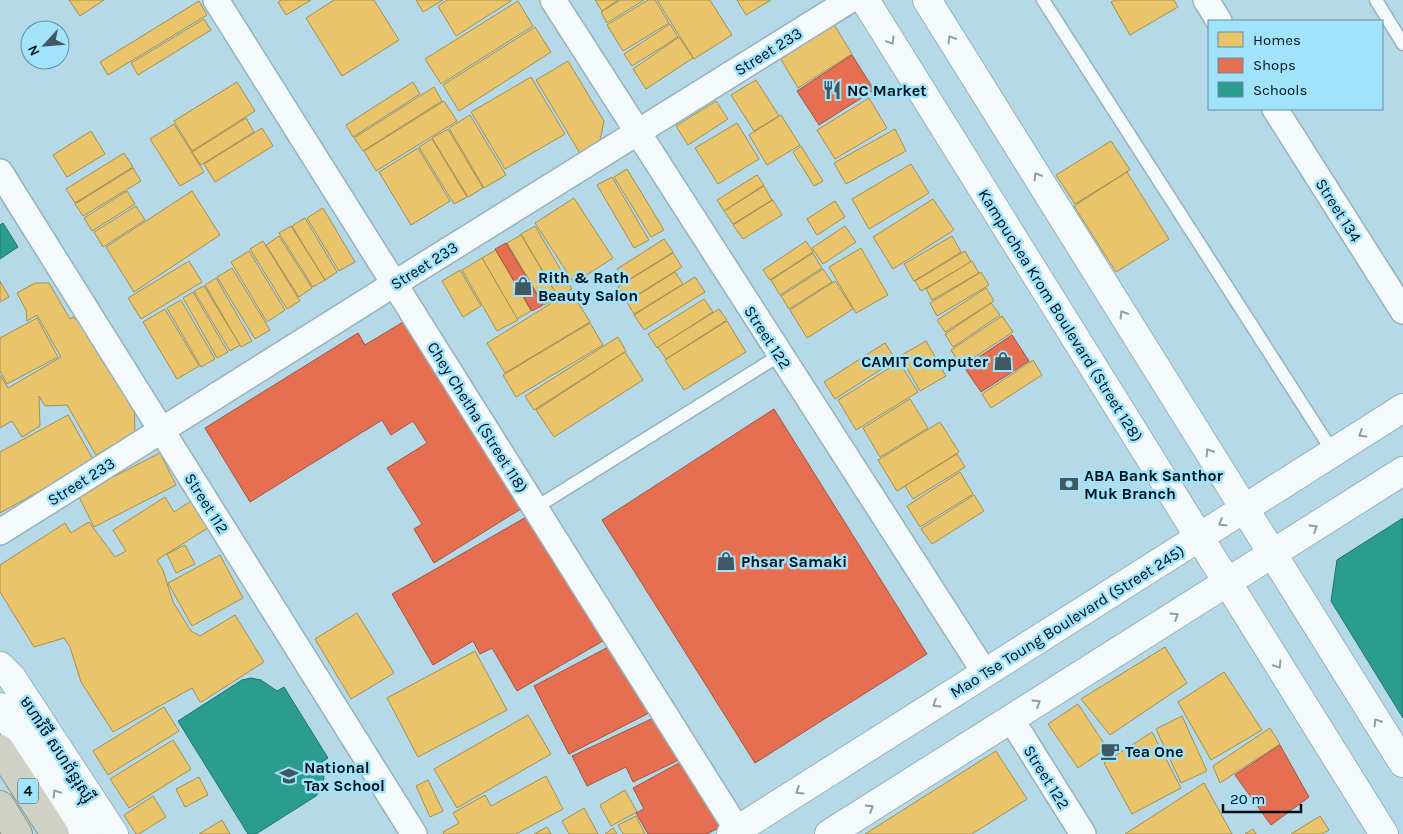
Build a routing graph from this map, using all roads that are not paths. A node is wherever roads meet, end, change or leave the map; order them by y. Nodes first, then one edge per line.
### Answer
1 (216, 0) edge
2 (553, 0) edge
3 (850, 0) edge
4 (865, 0) edge
5 (927, 0) edge
6 (1043, 0) edge
7 (1206, 0) edge
8 (1376, 0) edge
9 (1219, 20) edge
10 (1403, 44) edge
11 (1276, 110) edge
12 (637, 132) junction
13 (0, 172) edge
14 (394, 284) junction
15 (1403, 311) edge
16 (780, 355) junction
17 (1403, 408) edge
18 (162, 430) junction
19 (1333, 452) junction
20 (1403, 472) edge
21 (535, 508) junction
22 (1244, 508) junction
23 (0, 532) edge
24 (1199, 537) junction
25 (1272, 554) junction
26 (1227, 582) junction
27 (0, 666) edge
28 (986, 673) junction
29 (0, 707) edge
30 (1011, 719) junction
31 (0, 749) edge
32 (1403, 763) edge
33 (0, 806) edge
34 (736, 833) edge
35 (18, 834) edge
36 (55, 834) edge
37 (83, 834) edge
38 (114, 834) edge
39 (414, 834) edge
40 (829, 834) edge
41 (1083, 834) edge
42 (1384, 834) edge

1 - 14 street, Chey Chetha (Street 118)
2 - 12 street, Street 122
3 - 12 street, Street 233
4 -> 24 main road, Kampuchea Krom Boulevard (Street 128)
22 -> 5 main road
6 - 19 lane
7 - 9 street
8 - 10 lane
11 - 15 street, Street 134
12 - 14 street, Street 233
12 - 16 street, Street 122
13 - 18 street, Street 112
14 - 18 street, Street 233
14 - 21 street, Chey Chetha (Street 118)
16 - 21 lane
16 - 28 street, Street 122
17 -> 19 main road, Mao Tse Toung Boulevard (Street 245)
18 - 23 street, Street 233
18 - 39 street, Street 112
19 - 22 main road, Mao Tse Toung Boulevard (Street 245)
25 -> 20 main road
21 - 34 street, Chey Chetha (Street 118)
22 -> 24 main road, Mao Tse Toung Boulevard (Street 245)
22 - 25 main road
24 - 26 main road, Kampuchea Krom Boulevard (Street 128)
24 - 28 main road, Mao Tse Toung Boulevard (Street 245)
25 - 26 main road
32 -> 25 main road
30 -> 26 main road
26 -> 42 main road, Kampuchea Krom Boulevard (Street 128)
27 - 38 main road, មហាវិថី សហព័ន្ធរុស្ស៊ី
28 -> 34 main road, Mao Tse Toung Boulevard (Street 245)
37 -> 29 main road
40 -> 30 main road
30 - 41 street, Street 122
31 - 36 highway, 4
33 - 35 highway, 4

